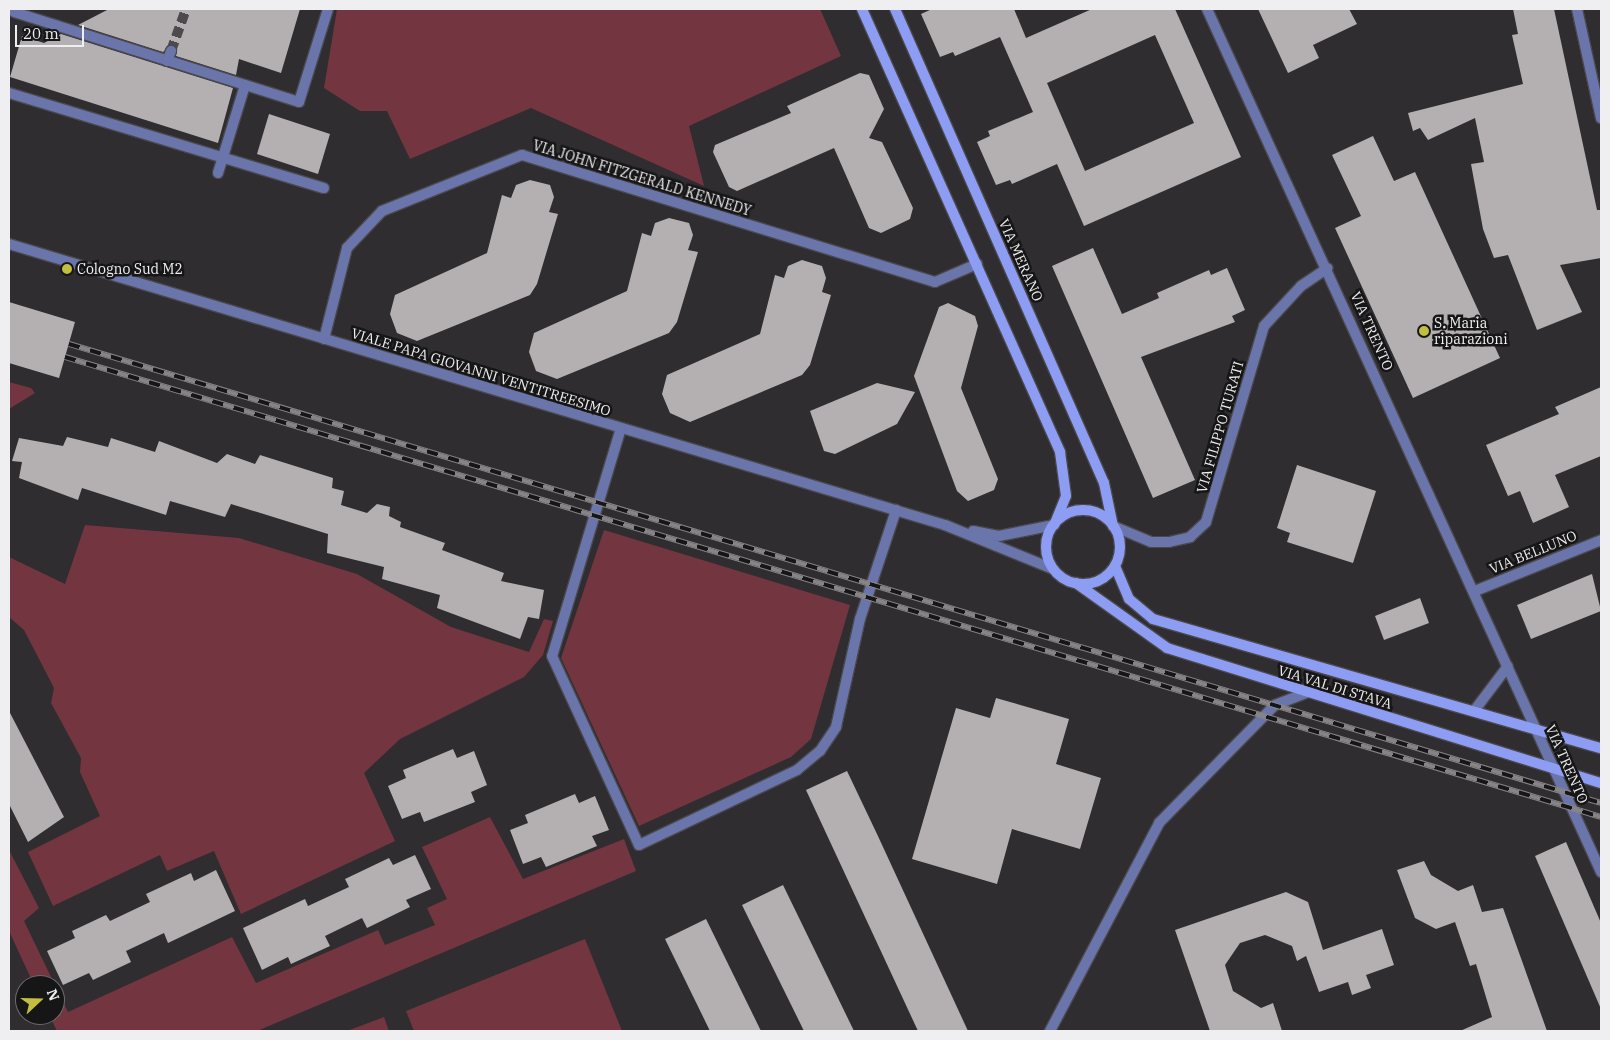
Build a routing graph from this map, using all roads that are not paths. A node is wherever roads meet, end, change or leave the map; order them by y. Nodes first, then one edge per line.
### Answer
1 (328, 9) edge
2 (862, 9) edge
3 (895, 9) edge
4 (1207, 9) edge
5 (1577, 9) edge
6 (15, 12) edge
7 (245, 85) junction
8 (9, 93) edge
9 (1601, 118) edge
10 (223, 158) junction
11 (218, 173) dead end
12 (324, 188) dead end
13 (9, 244) edge
14 (977, 264) junction
15 (1328, 268) junction
16 (324, 339) junction
17 (621, 428) junction
18 (896, 510) junction
19 (945, 525) junction
20 (1054, 525) junction
21 (1113, 526) junction
22 (1601, 540) edge
23 (1115, 566) junction
24 (1053, 569) junction
25 (1076, 583) junction
26 (1475, 590) junction
27 (1508, 666) junction
28 (1306, 693) junction
29 (1474, 711) junction
30 (1536, 728) junction
31 (1601, 748) edge
32 (1554, 768) junction
33 (1601, 783) edge
34 (1601, 872) edge
35 (1050, 1031) edge

1 - 7 street
2 - 14 street
3 - 21 street, VIA MERANO
4 - 15 street, VIA TRENTO
5 - 9 street
6 - 7 street
7 - 10 street
8 - 10 street
10 - 11 street
10 - 12 street
13 - 16 street, VIALE PAPA GIOVANNI VENTITREESIMO
14 - 16 street, VIA JOHN FITZGERALD KENNEDY
14 - 20 street
15 - 21 street, VIA FILIPPO TURATI
15 - 26 street, VIA TRENTO
16 - 17 street, VIALE PAPA GIOVANNI VENTITREESIMO
17 - 18 street, VIALE PAPA GIOVANNI VENTITREESIMO
17 - 18 street
18 - 19 street, VIALE PAPA GIOVANNI VENTITREESIMO
19 - 20 street, VIALE PAPA GIOVANNI VENTITREESIMO
19 - 24 street, VIALE PAPA GIOVANNI VENTITREESIMO
20 - 21 street
20 - 24 street
21 - 23 street
22 - 26 street, VIA BELLUNO
23 - 25 street
23 - 29 street, VIA VAL DI STAVA
24 - 25 street
25 - 28 street, VIA VAL DI STAVA
26 - 27 street, VIA TRENTO
27 - 29 street
27 - 30 street, VIA TRENTO
28 - 32 street, VIA VAL DI STAVA
28 - 35 street
29 - 30 street, VIA VAL DI STAVA
30 - 31 street, VIA VAL DI STAVA
30 - 32 street, VIA TRENTO
32 - 33 street, VIA VAL DI STAVA
32 - 34 street, VIA TRENTO

